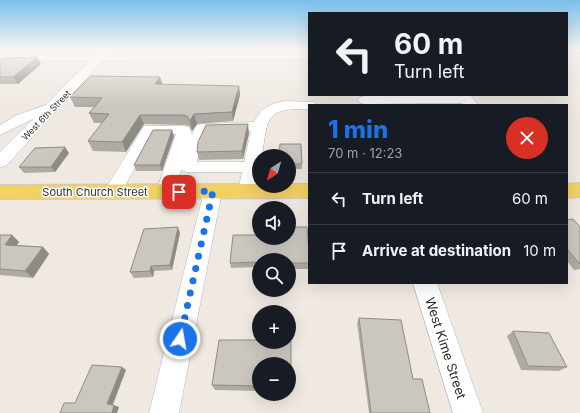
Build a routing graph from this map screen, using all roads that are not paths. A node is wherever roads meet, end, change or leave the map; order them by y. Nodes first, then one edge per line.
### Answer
1 (90, 68) edge
2 (365, 100) edge
3 (470, 104) edge
4 (308, 105) edge
5 (55, 107) junction
6 (259, 126) junction
7 (0, 131) edge
8 (0, 162) edge
9 (187, 167) junction
10 (250, 167) junction
11 (568, 190) edge
12 (580, 190) edge
13 (213, 191) junction
14 (308, 191) edge
15 (0, 192) edge
16 (172, 192) junction
17 (247, 192) junction
18 (112, 193) junction
19 (425, 284) edge
20 (164, 413) edge
21 (468, 413) edge

1 - 5 street, West 6th Street
2 - 3 street
4 - 6 street
5 - 7 street
5 - 8 street, West 6th Street
6 - 9 street
6 - 10 street
9 - 10 street
9 - 16 street
10 - 17 street
11 - 12 main road
13 - 16 main road, South Church Street
13 - 17 main road, South Church Street
13 - 20 street
14 - 17 main road, South Church Street
15 - 18 main road, South Church Street
16 - 18 main road, South Church Street
16 - 18 street
19 - 21 street, West Kime Street

